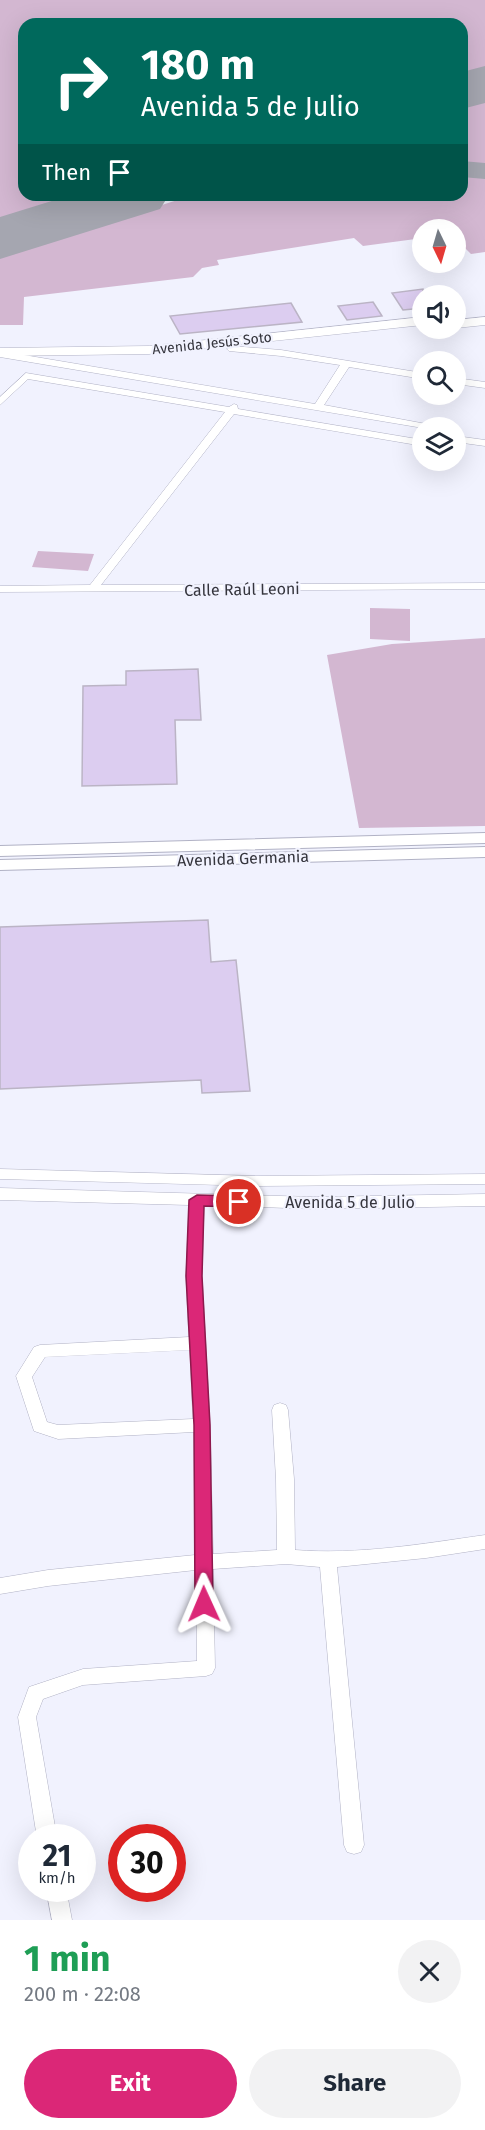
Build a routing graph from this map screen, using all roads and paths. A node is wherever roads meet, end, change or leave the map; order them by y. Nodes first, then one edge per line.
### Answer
1 (485, 314) edge
2 (466, 316) edge
3 (485, 321) edge
4 (412, 322) edge
5 (466, 323) edge
6 (412, 329) edge
7 (232, 349) junction
8 (0, 353) edge
9 (30, 360) junction
10 (0, 361) edge
11 (345, 364) junction
12 (412, 374) edge
13 (466, 382) edge
14 (485, 384) edge
15 (0, 402) edge
16 (240, 403) junction
17 (318, 407) junction
18 (230, 411) junction
19 (412, 423) edge
20 (412, 431) edge
21 (466, 431) edge
22 (485, 434) edge
23 (466, 440) edge
24 (412, 441) edge
25 (485, 443) edge
26 (466, 450) edge
27 (485, 453) edge
28 (485, 586) edge
29 (0, 589) edge
30 (92, 590) junction
31 (485, 838) edge
32 (0, 851) edge
33 (485, 852) edge
34 (0, 865) edge
35 (0, 1174) edge
36 (485, 1179) edge
37 (0, 1194) edge
38 (197, 1200) junction
39 (485, 1200) edge
40 (196, 1343) junction
41 (280, 1410) dead end
42 (202, 1425) junction
43 (485, 1542) edge
44 (286, 1557) junction
45 (328, 1560) junction
46 (204, 1562) junction
47 (0, 1586) edge
48 (45, 1824) edge
49 (354, 1845) dead end
50 (59, 1902) edge
51 (62, 1920) edge

1 - 2 main road
3 - 5 main road
4 - 8 main road, Avenida Jesús Soto
6 - 7 main road, Avenida Jesús Soto
7 - 9 main road, Avenida Jesús Soto
7 - 11 street
8 - 9 street
9 - 10 main road, Avenida Jesús Soto
9 - 17 street
10 - 16 street
11 - 12 street
11 - 17 street
13 - 14 street
15 - 18 street
16 - 18 street
16 - 20 street
17 - 19 street
18 - 24 street
18 - 30 street
21 - 22 street
23 - 25 street
26 - 27 street
28 - 30 street, Calle Raúl Leoni
29 - 30 street, Calle Raúl Leoni
31 - 32 street, Avenida Germania
33 - 34 street, Avenida Germania
35 - 36 street, Avenida 5 de Julio
37 - 38 street, Avenida 5 de Julio
38 - 39 street, Avenida 5 de Julio
38 - 40 street
40 - 42 street
40 - 42 street
41 - 44 street
42 - 46 street
43 - 45 street
44 - 45 street
44 - 46 street
45 - 49 street
46 - 47 street
46 - 48 street
50 - 51 street

